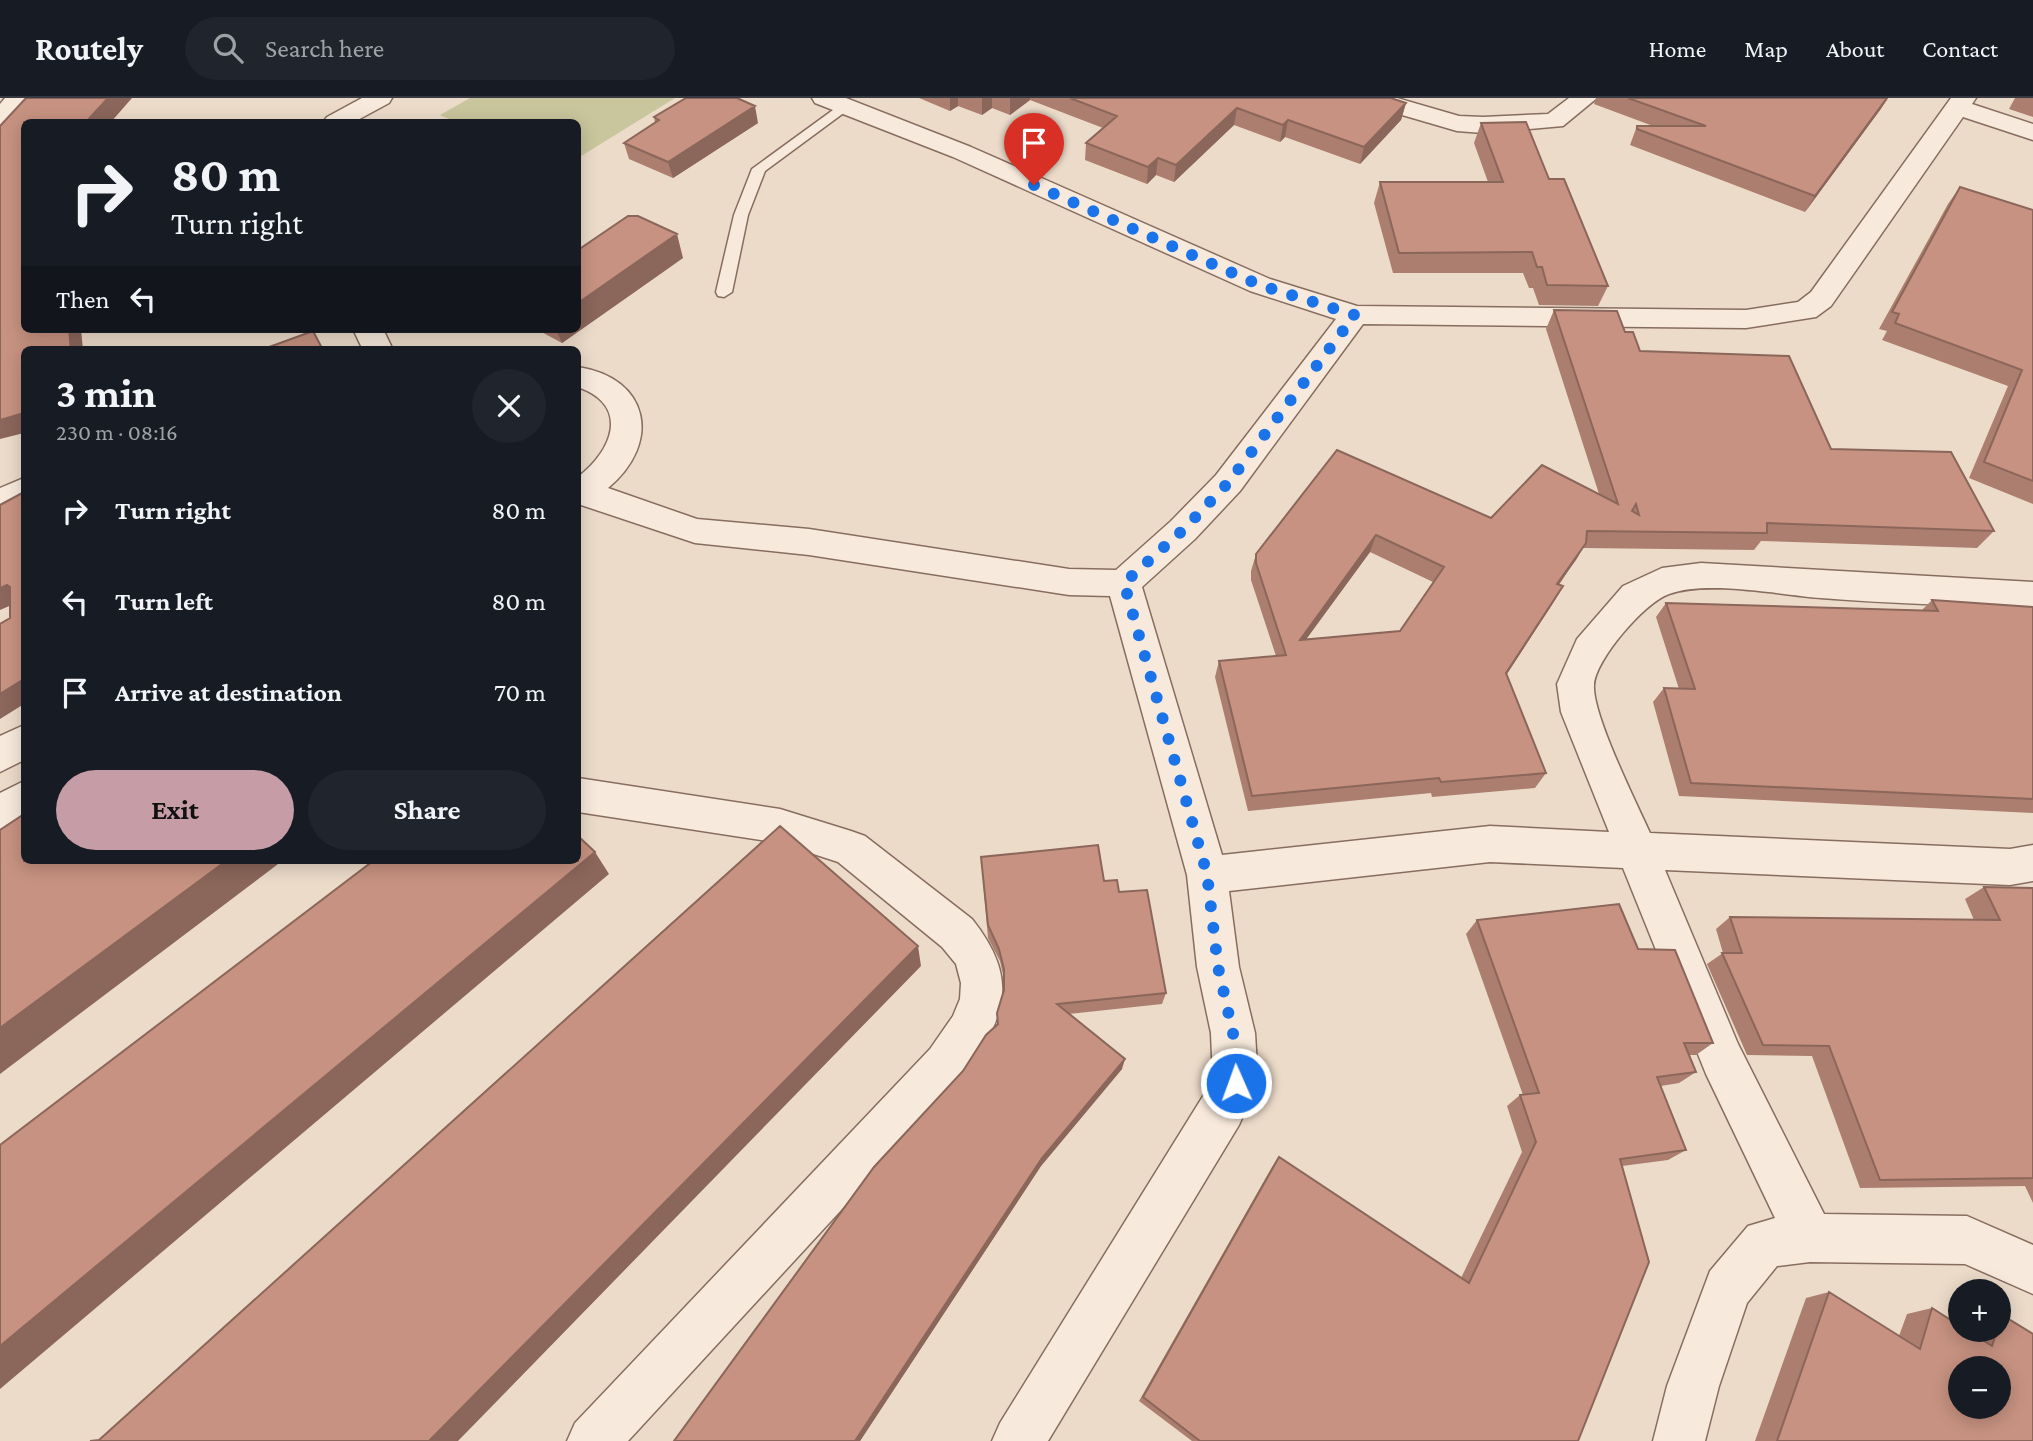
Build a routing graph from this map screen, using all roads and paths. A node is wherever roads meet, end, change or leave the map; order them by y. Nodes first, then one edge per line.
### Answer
1 (19, 98) edge
2 (380, 98) edge
3 (1370, 98) edge
4 (1585, 98) edge
5 (834, 102) edge
6 (1961, 103) edge
7 (0, 118) edge
8 (342, 119) edge
9 (2033, 132) edge
10 (724, 292) dead end
11 (1355, 315) junction
12 (581, 378) edge
13 (581, 490) edge
14 (21, 492) edge
15 (581, 492) edge
16 (0, 503) edge
17 (1124, 583) junction
18 (2033, 595) edge
19 (21, 743) edge
20 (0, 756) edge
21 (581, 795) edge
22 (21, 800) edge
23 (0, 814) edge
24 (780, 826) junction
25 (1636, 850) junction
26 (739, 863) edge
27 (2033, 863) edge
28 (1207, 874) junction
29 (1810, 1238) junction
30 (2033, 1270) edge
31 (593, 1441) edge
32 (1018, 1441) edge
33 (1679, 1441) edge

1 - 7 street
2 - 8 street
3 - 4 street
5 - 10 lane
5 - 11 street
6 - 9 street
6 - 11 street
11 - 17 street
12 - 13 street
14 - 16 street
15 - 17 street
17 - 28 street
18 - 25 street
19 - 20 street
21 - 24 street
22 - 23 street
24 - 26 street
24 - 31 street
25 - 27 street
25 - 28 street
25 - 29 street
28 - 32 street
29 - 30 street
29 - 33 street

